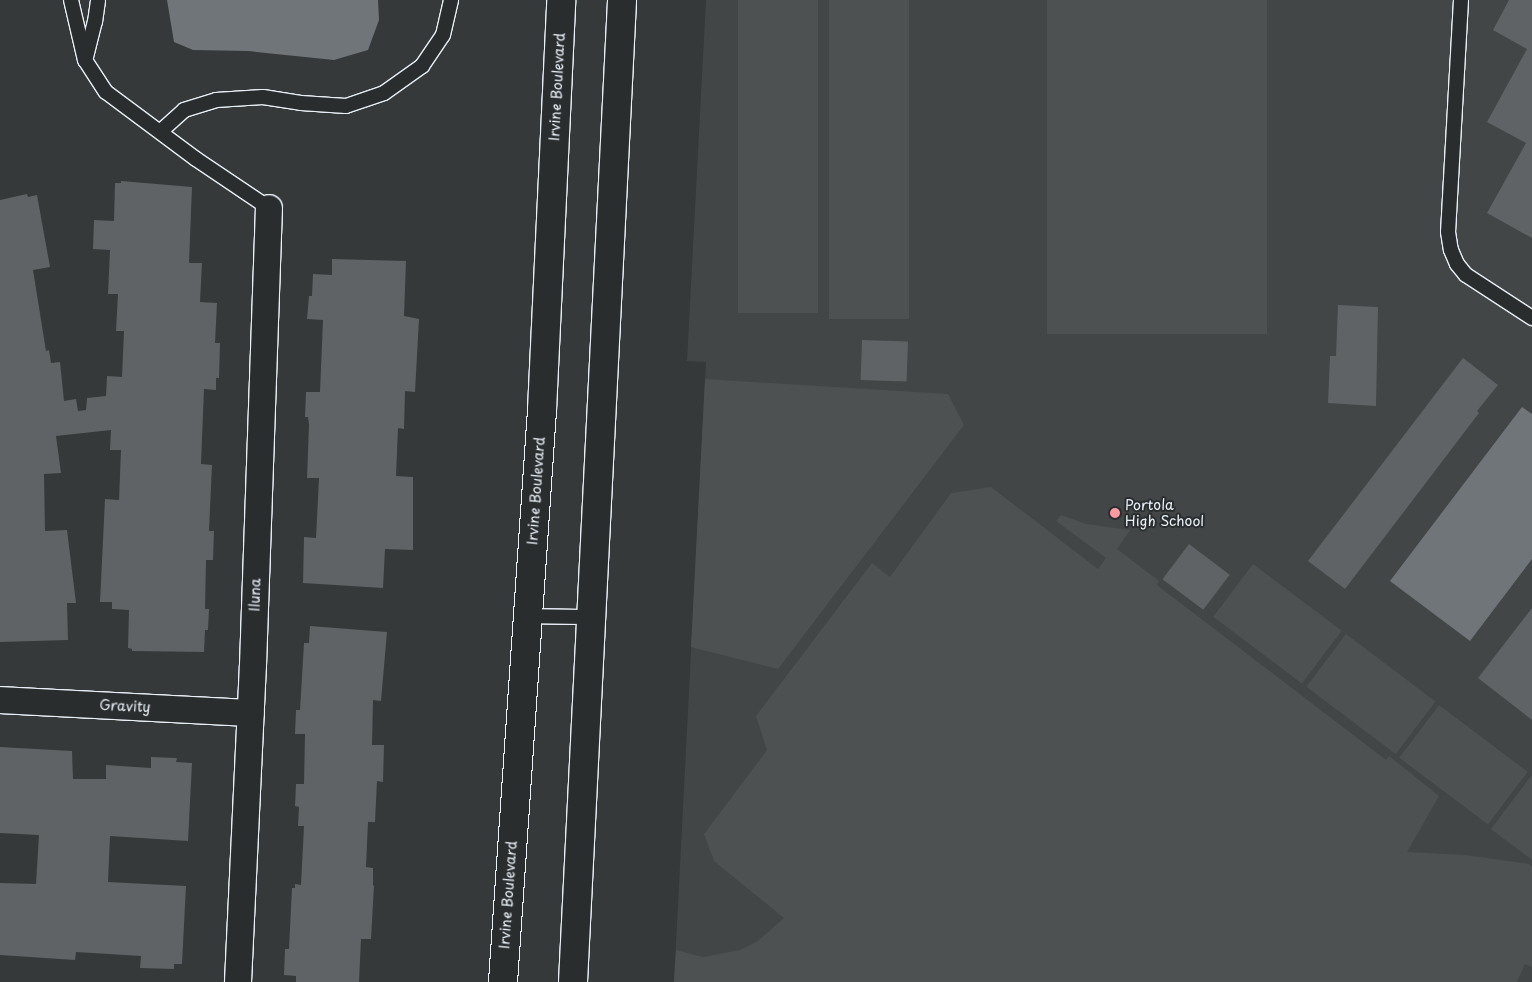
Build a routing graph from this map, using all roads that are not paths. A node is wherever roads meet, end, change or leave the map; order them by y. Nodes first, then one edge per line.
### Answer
1 (71, 0) edge
2 (98, 0) edge
3 (451, 0) edge
4 (561, 0) edge
5 (622, 0) edge
6 (1461, 0) edge
7 (85, 60) junction
8 (161, 131) junction
9 (269, 208) joint
10 (1532, 318) edge
11 (527, 616) junction
12 (592, 618) junction
13 (0, 700) edge
14 (251, 713) junction
15 (238, 982) edge
16 (503, 982) edge
17 (573, 982) edge

1 - 7 lane
2 - 7 lane
3 - 8 lane
4 - 11 main road, Irvine Boulevard
5 - 12 main road
6 - 10 lane
7 - 8 lane
8 - 9 lane
9 - 14 street, Iluna
11 - 12 lane
11 - 16 main road, Irvine Boulevard
12 - 17 main road
13 - 14 street, Gravity
14 - 15 street, Iluna

